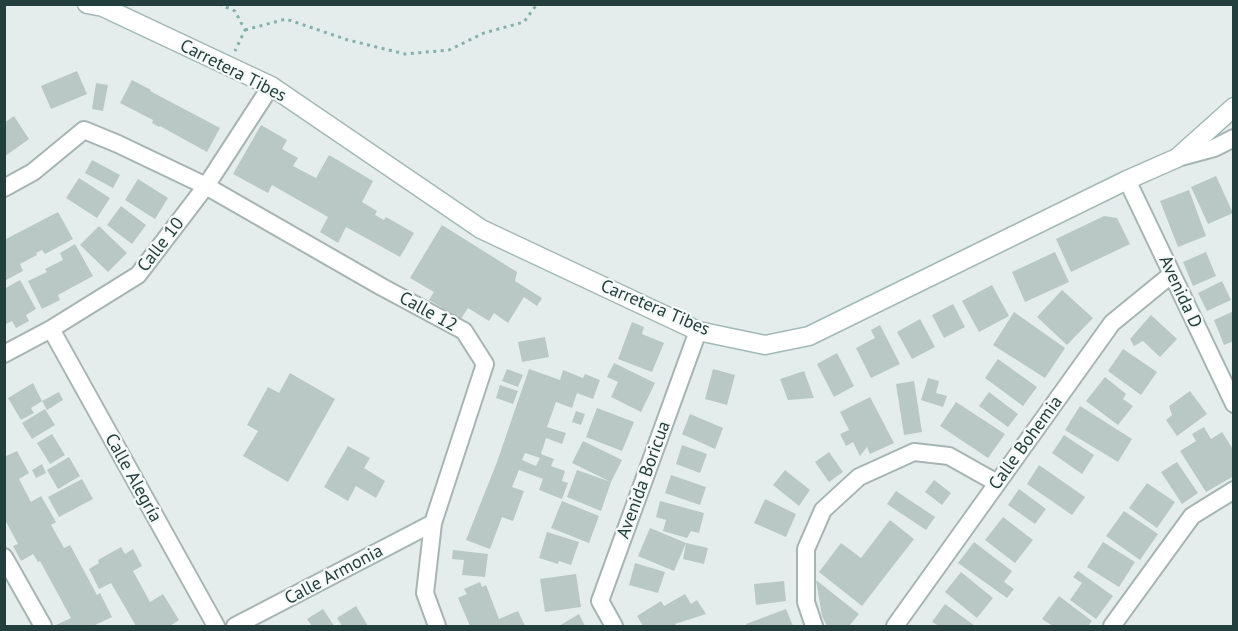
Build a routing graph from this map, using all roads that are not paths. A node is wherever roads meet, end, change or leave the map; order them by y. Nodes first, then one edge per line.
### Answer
1 (87, 4) edge
2 (271, 86) junction
3 (1233, 107) edge
4 (1233, 138) edge
5 (1177, 158) junction
6 (1127, 180) junction
7 (206, 186) junction
8 (4, 188) edge
9 (1172, 274) junction
10 (51, 329) junction
11 (698, 331) junction
12 (4, 354) edge
13 (1233, 404) edge
14 (997, 483) junction
15 (1233, 490) edge
16 (433, 523) junction
17 (4, 557) edge
18 (43, 627) edge
19 (216, 627) edge
20 (236, 627) edge
21 (437, 627) edge
22 (614, 627) edge
23 (814, 627) edge
24 (895, 627) edge
25 (1112, 627) edge

1 - 2 street, Carretera Tibes
2 - 7 street, Calle 10
2 - 11 street, Carretera Tibes
3 - 5 street, Carretera Tibes
4 - 5 street
5 - 6 street, Carretera Tibes
6 - 9 street, Avenida D
6 - 11 street, Carretera Tibes
7 - 8 street, Calle 12
7 - 10 street, Calle 10
7 - 16 street, Calle 12
9 - 13 street, Avenida D
9 - 14 street, Calle Bohemia
10 - 12 street, Calle 10
10 - 19 street, Calle Alegría
11 - 22 street, Avenida Boricua
14 - 23 street
14 - 24 street, Calle Bohemia
15 - 25 street
16 - 20 street, Calle Armonia
16 - 21 street, Calle 12
17 - 18 street

